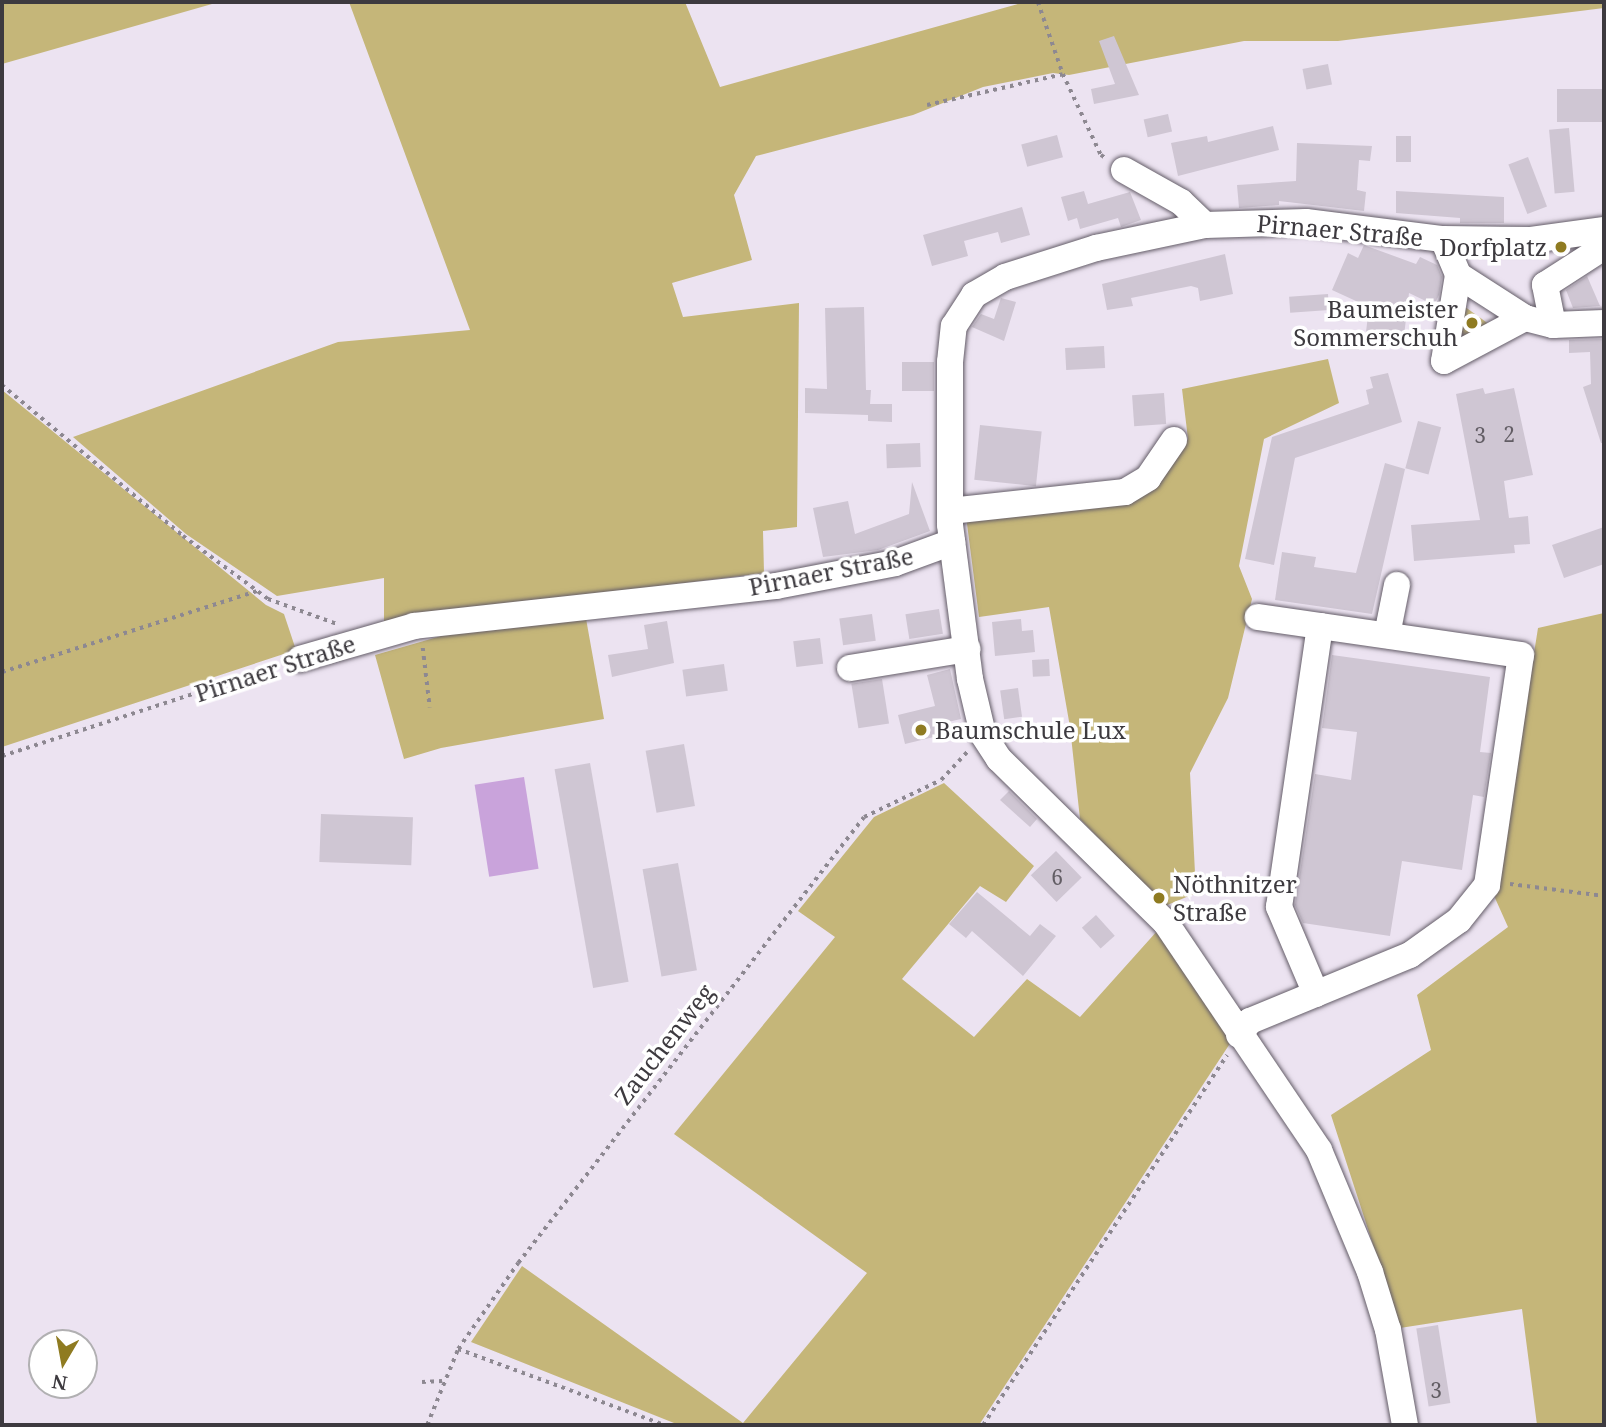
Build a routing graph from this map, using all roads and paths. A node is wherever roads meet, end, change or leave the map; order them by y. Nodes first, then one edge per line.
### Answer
1 (1038, 2) edge
2 (1063, 74) junction
3 (927, 104) dead end
4 (1124, 170) joint
5 (1205, 225) junction
6 (1604, 230) edge
7 (1443, 239) junction
8 (1604, 247) edge
9 (1458, 275) junction
10 (1525, 318) junction
11 (1604, 323) edge
12 (1553, 325) junction
13 (2, 385) edge
14 (1174, 440) dead end
15 (950, 511) junction
16 (952, 542) junction
17 (1396, 585) dead end
18 (257, 591) junction
19 (1258, 617) dead end
20 (341, 625) dead end
21 (420, 625) junction
22 (1320, 626) junction
23 (1387, 635) junction
24 (967, 654) junction
25 (300, 659) joint
26 (850, 668) dead end
27 (915, 670) dead end
28 (2, 672) edge
29 (430, 708) dead end
30 (984, 734) junction
31 (2, 756) edge
32 (1487, 885) junction
33 (1604, 895) edge
34 (1316, 994) junction
35 (1239, 1035) junction
36 (458, 1349) junction
37 (442, 1381) junction
38 (422, 1382) dead end
39 (427, 1425) edge
40 (665, 1425) edge
41 (983, 1425) edge
42 (1405, 1425) edge

1 - 2 path
2 - 3 path
2 - 4 path
4 - 5 street
5 - 7 street, Pirnaer Straße
5 - 15 street, Pirnaer Straße
6 - 7 street, Pirnaer Straße
7 - 9 street
8 - 12 street
9 - 10 street
9 - 10 street
10 - 12 street
11 - 12 street
13 - 18 path
14 - 15 street
15 - 16 street, Pirnaer Straße
16 - 21 street, Pirnaer Straße
16 - 24 street
17 - 23 street
18 - 20 path
18 - 28 path
19 - 22 street
21 - 25 street, Pirnaer Straße
21 - 29 path
22 - 23 street
22 - 34 street
23 - 32 street
24 - 26 street
24 - 27 street
24 - 30 street
25 - 31 path, Pirnaer Straße
30 - 35 street
30 - 36 path, Zauchenweg
32 - 33 path
32 - 34 street
34 - 35 street
35 - 41 path
35 - 42 street
36 - 37 path, Zauchenweg
36 - 40 path
37 - 38 path
37 - 39 path, Zauchenweg

